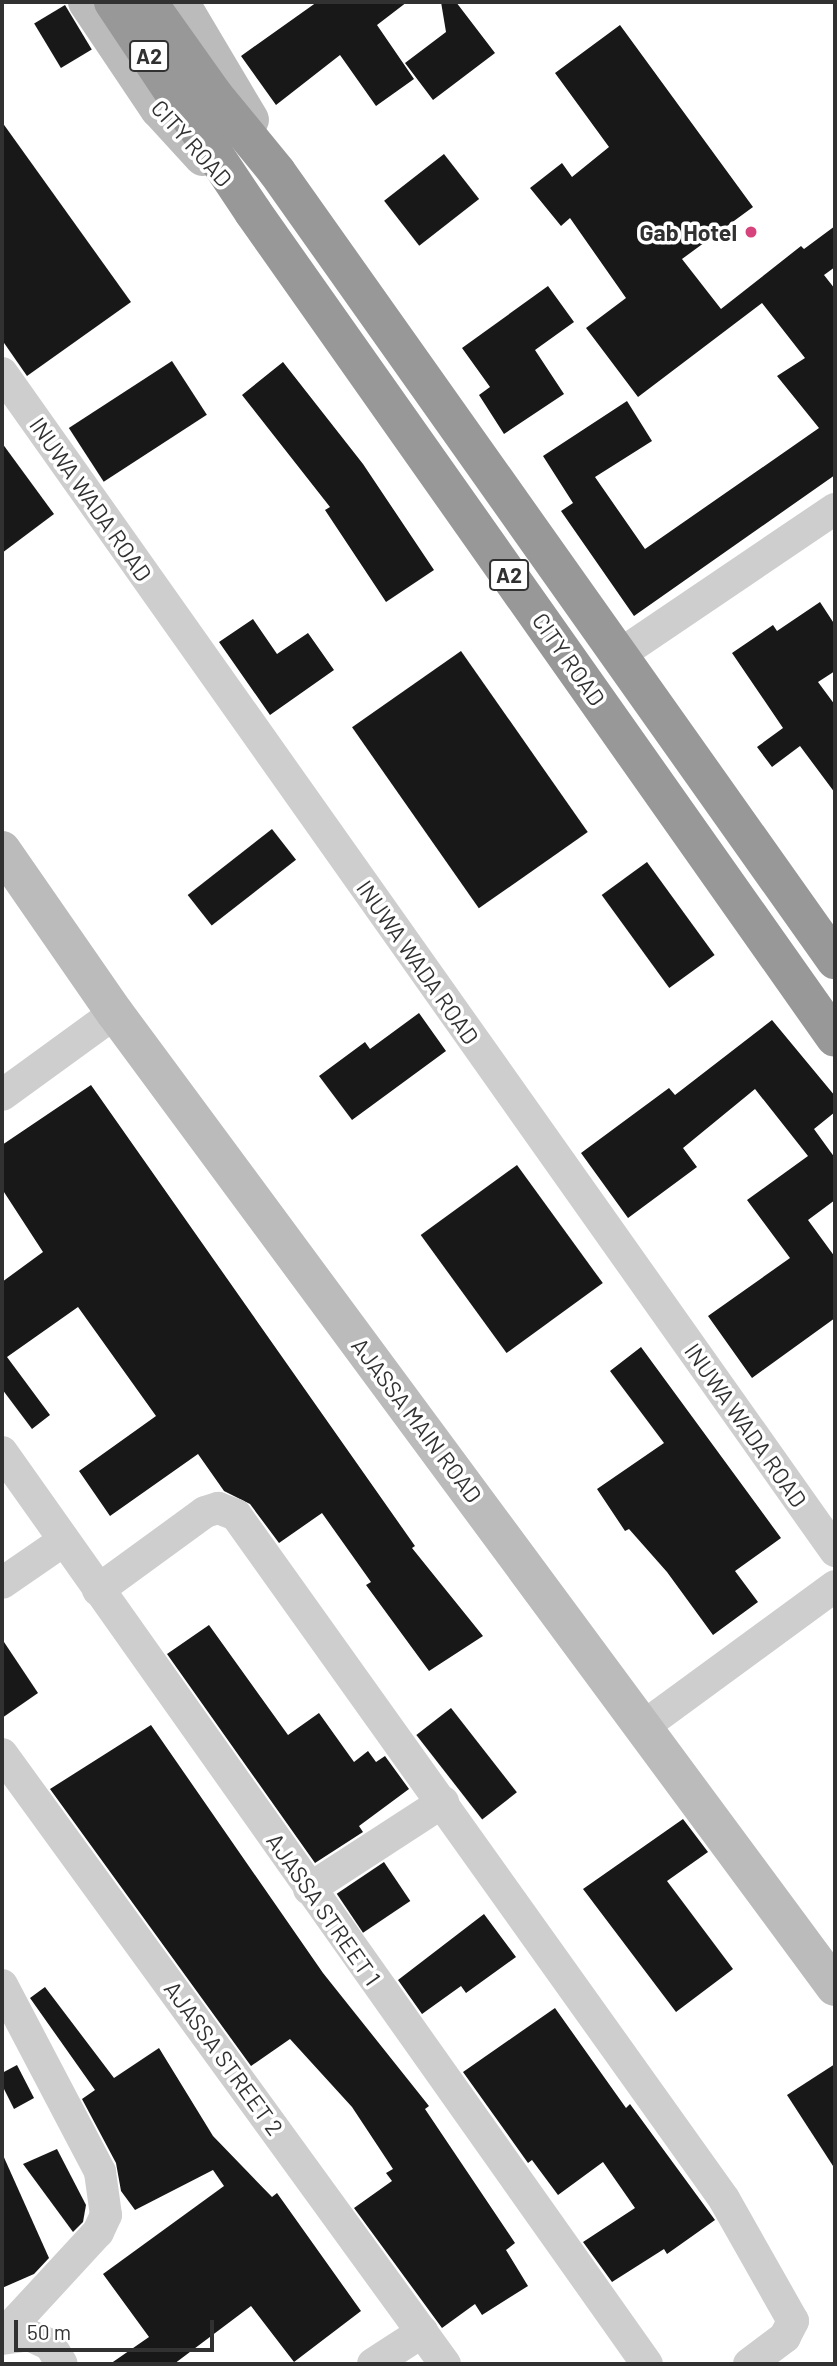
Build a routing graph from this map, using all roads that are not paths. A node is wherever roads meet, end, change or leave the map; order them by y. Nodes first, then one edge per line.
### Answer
1 (87, 2) edge
2 (113, 2) edge
3 (148, 2) edge
4 (180, 2) edge
5 (200, 102) junction
6 (277, 172) junction
7 (254, 212) junction
8 (2, 373) edge
9 (835, 509) edge
10 (619, 655) junction
11 (2, 850) edge
12 (835, 960) edge
13 (115, 1013) junction
14 (835, 1038) edge
15 (2, 1095) edge
16 (2, 1452) edge
17 (63, 1541) junction
18 (835, 1551) edge
19 (2, 1583) edge
20 (835, 1586) edge
21 (98, 1590) junction
22 (644, 1726) junction
23 (2, 1754) edge
24 (11, 1785) edge
25 (443, 1802) junction
26 (309, 1889) junction
27 (2, 1985) edge
28 (835, 1987) edge
29 (422, 2332) junction
30 (2, 2337) edge
31 (62, 2364) edge
32 (373, 2364) edge
33 (446, 2364) edge
34 (647, 2364) edge
35 (750, 2364) edge

1 - 7 street, CITY ROAD / A2
2 - 5 highway, A2
3 - 5 highway, A2
4 - 6 street, CITY ROAD / A2
5 - 6 highway, CITY ROAD / A2
5 - 7 highway, CITY ROAD / A2
6 - 10 highway, CITY ROAD / A2
7 - 14 highway, CITY ROAD / A2
8 - 18 street, INUWA WADA ROAD
9 - 10 street
10 - 12 highway, CITY ROAD / A2
11 - 13 street, AJASSA MAIN ROAD
13 - 15 street
13 - 22 street, AJASSA MAIN ROAD
16 - 17 street, AJASSA STREET 1
17 - 19 street
17 - 21 street, AJASSA STREET 1
20 - 22 street
21 - 25 street
21 - 26 street, AJASSA STREET 1
22 - 28 street, AJASSA MAIN ROAD
23 - 24 street, AJASSA STREET 2
24 - 29 street, AJASSA STREET 2
25 - 26 street
25 - 35 street
26 - 34 street, AJASSA STREET 1
27 - 30 street
29 - 32 street
29 - 33 street, AJASSA STREET 2
30 - 31 street

